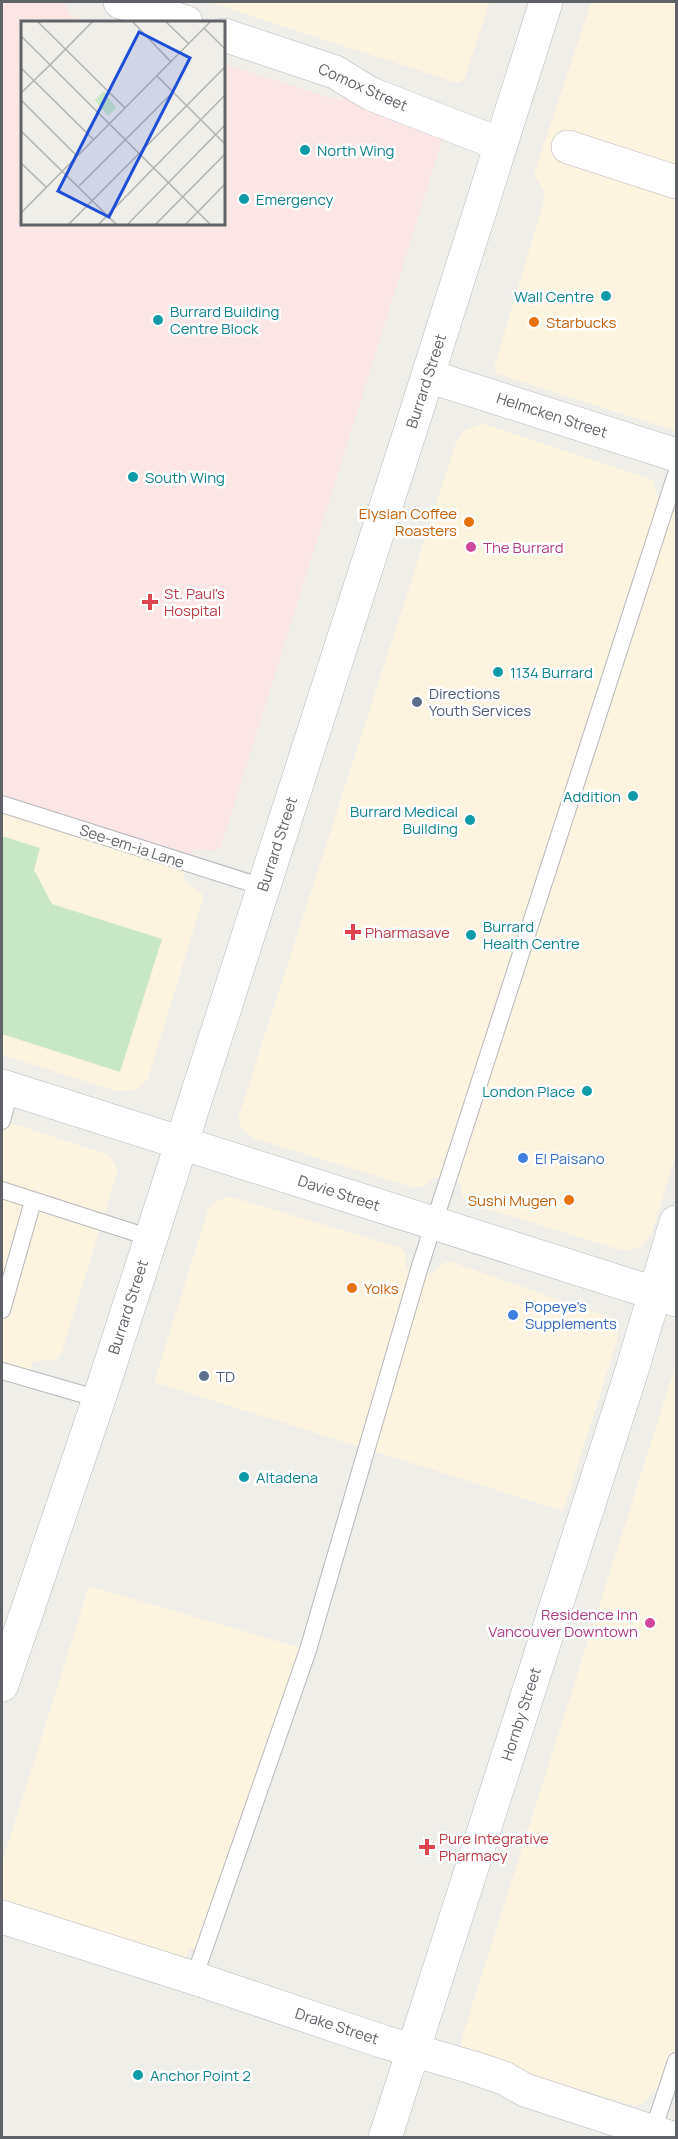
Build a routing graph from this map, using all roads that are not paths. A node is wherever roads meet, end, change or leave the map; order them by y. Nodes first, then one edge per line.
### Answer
1 (120, 2) edge
2 (546, 2) edge
3 (183, 21) edge
4 (225, 35) edge
5 (500, 144) junction
6 (568, 147) dead end
7 (676, 182) edge
8 (428, 376) junction
9 (676, 455) edge
10 (676, 474) edge
11 (2, 804) edge
12 (263, 887) junction
13 (6, 1087) edge
14 (2, 1121) edge
15 (181, 1143) junction
16 (2, 1190) edge
17 (33, 1201) junction
18 (676, 1221) edge
19 (434, 1223) junction
20 (151, 1238) junction
21 (665, 1296) edge
22 (2, 1310) edge
23 (2, 1371) edge
24 (99, 1399) junction
25 (5, 1664) edge
26 (2, 1917) edge
27 (194, 1978) junction
28 (414, 2050) junction
29 (676, 2061) edge
30 (659, 2135) edge
31 (385, 2138) edge

1 - 3 main road
2 - 5 main road, Burrard Street
4 - 5 main road, Comox Street
5 - 8 main road, Burrard Street
6 - 7 main road
8 - 9 main road, Helmcken Street
8 - 12 main road, Burrard Street
10 - 19 lane
11 - 12 lane, See-em-ia Lane
12 - 15 main road, Burrard Street
13 - 14 lane
13 - 15 main road, Davie Street
15 - 19 main road, Davie Street
15 - 20 main road, Burrard Street
16 - 17 lane
17 - 20 lane
17 - 22 lane
18 - 21 main road, Hornby Street
19 - 21 main road, Davie Street
19 - 27 lane
20 - 24 main road, Burrard Street
21 - 28 main road, Hornby Street
23 - 24 lane
24 - 25 main road, Burrard Street
26 - 27 main road, Drake Street
27 - 28 main road, Drake Street
28 - 30 main road, Drake Street
28 - 31 main road, Hornby Street
29 - 30 lane

